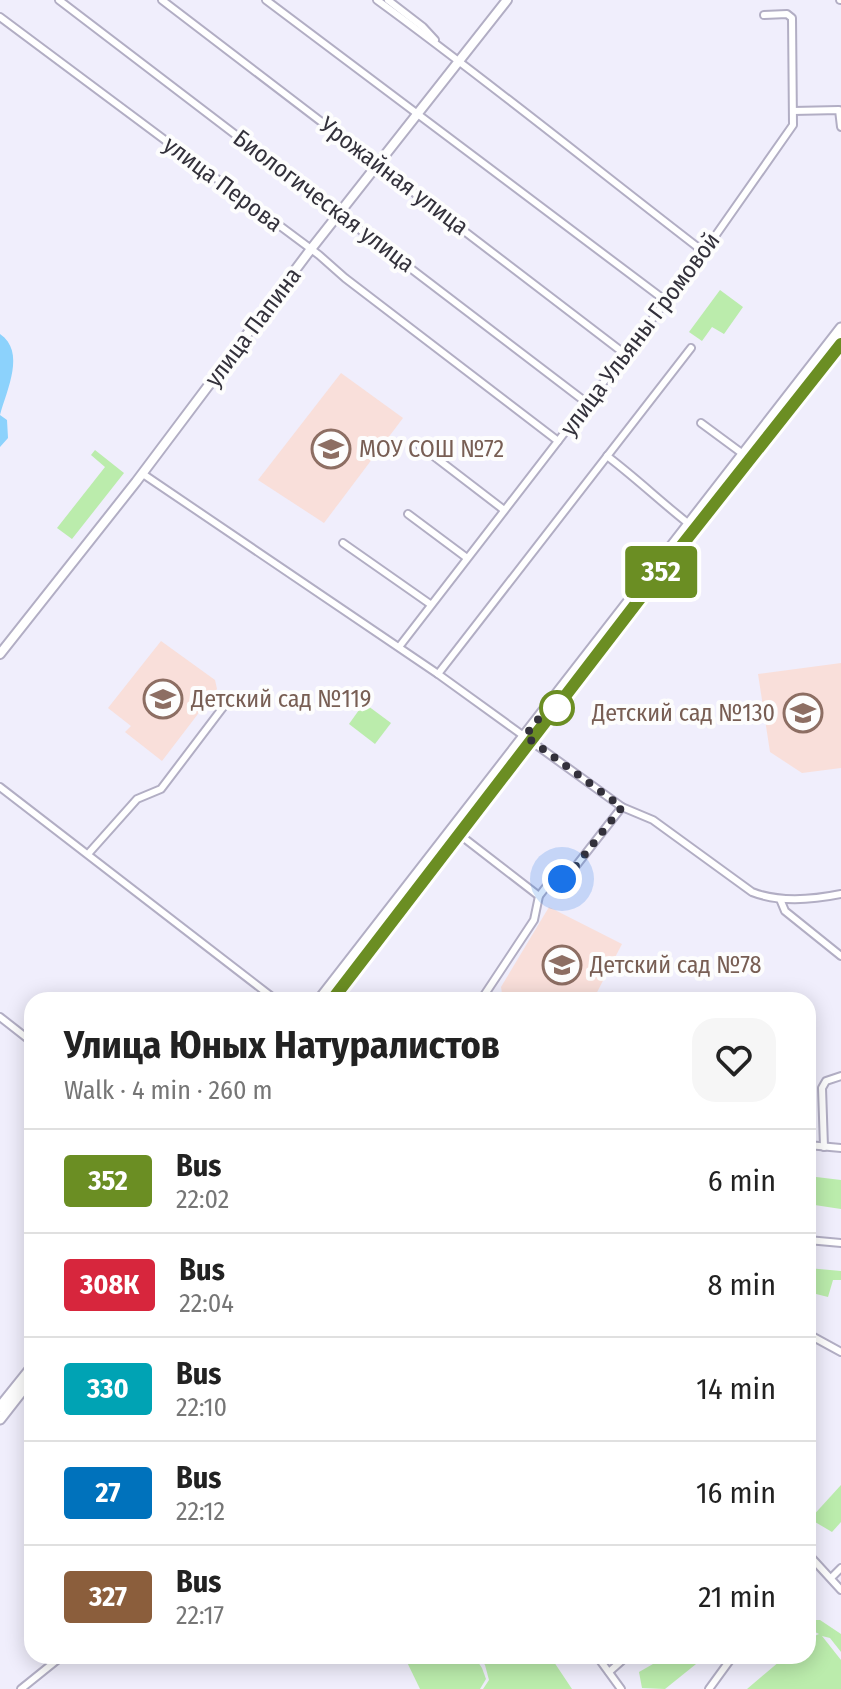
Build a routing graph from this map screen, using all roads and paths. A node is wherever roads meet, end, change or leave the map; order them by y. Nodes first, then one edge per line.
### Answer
1 (59, 0) edge
2 (162, 0) edge
3 (266, 0) edge
4 (377, 0) edge
5 (388, 0) edge
6 (507, 0) edge
7 (764, 15) dead end
8 (0, 17) edge
9 (440, 46) junction
10 (459, 60) junction
11 (793, 111) junction
12 (417, 114) junction
13 (841, 127) edge
14 (379, 164) junction
15 (340, 213) junction
16 (311, 249) junction
17 (704, 252) junction
18 (666, 301) junction
19 (841, 328) edge
20 (841, 344) edge
21 (691, 348) dead end
22 (625, 354) junction
23 (587, 403) junction
24 (701, 423) dead end
25 (558, 441) junction
26 (418, 444) dead end
27 (743, 454) junction
28 (607, 456) junction
29 (143, 474) junction
30 (504, 510) junction
31 (408, 514) dead end
32 (689, 524) junction
33 (343, 543) dead end
34 (467, 558) junction
35 (430, 604) junction
36 (399, 647) junction
37 (0, 654) edge
38 (438, 674) junction
39 (227, 702) dead end
40 (529, 738) junction
41 (0, 787) edge
42 (622, 807) junction
43 (460, 835) junction
44 (88, 854) junction
45 (841, 894) edge
46 (539, 896) junction
47 (780, 899) junction
48 (841, 956) edge
49 (266, 992) edge
50 (325, 992) edge
51 (338, 992) edge
52 (486, 992) edge
53 (0, 1017) edge
54 (24, 1036) edge
55 (841, 1076) edge
56 (816, 1146) edge
57 (824, 1147) junction
58 (841, 1148) edge
59 (816, 1241) edge
60 (841, 1243) edge
61 (816, 1338) edge
62 (841, 1352) edge
63 (24, 1377) edge
64 (24, 1388) edge
65 (0, 1407) edge
66 (0, 1419) edge
67 (816, 1562) edge
68 (841, 1568) edge
69 (831, 1578) junction
70 (841, 1590) edge
71 (52, 1664) edge
72 (603, 1664) edge
73 (618, 1664) edge
74 (727, 1664) edge
75 (609, 1672) junction
76 (21, 1689) edge
77 (621, 1689) edge
78 (709, 1689) edge

1 - 15 street, Биологическая улица
2 - 14 street, Урожайная улица
3 - 12 street
4 - 9 street
5 - 9 street
6 - 10 street, улица Папина
7 - 11 street, улица Ульяны Громовой
8 - 16 street, улица Перова
9 - 10 street
10 - 12 street, улица Папина
10 - 17 street
11 - 13 street
11 - 17 street, улица Ульяны Громовой
12 - 14 street, улица Папина
12 - 18 street
14 - 15 street, улица Папина
14 - 22 street, Урожайная улица
15 - 16 street, улица Папина
15 - 23 street, Биологическая улица
16 - 25 street, улица Перова
16 - 29 street, улица Папина
17 - 18 street, улица Ульяны Громовой
18 - 22 street, улица Ульяны Громовой
19 - 27 main road
20 - 40 main road
21 - 28 street
22 - 23 street, улица Ульяны Громовой
23 - 25 street, улица Ульяны Громовой
24 - 27 street
25 - 30 street, улица Ульяны Громовой
26 - 30 street
27 - 32 main road
28 - 32 street
28 - 38 street
29 - 36 street
29 - 37 street, улица Папина
30 - 34 street, улица Ульяны Громовой
31 - 34 street
32 - 40 main road
33 - 35 street
34 - 35 street, улица Ульяны Громовой
35 - 36 street, улица Ульяны Громовой
36 - 38 street
38 - 40 street
39 - 44 street
40 - 42 street
40 - 43 main road
40 - 50 main road
41 - 44 street
42 - 46 street
42 - 47 street
43 - 46 street
43 - 51 main road
44 - 49 street
45 - 47 street
46 - 52 street
47 - 48 street
53 - 54 street
55 - 57 street
56 - 57 street
57 - 58 street
59 - 60 street
61 - 62 street
63 - 65 main road
64 - 66 main road
67 - 69 street
68 - 69 street
69 - 70 street
71 - 76 street
72 - 75 street
73 - 75 street
74 - 78 street
75 - 77 street

